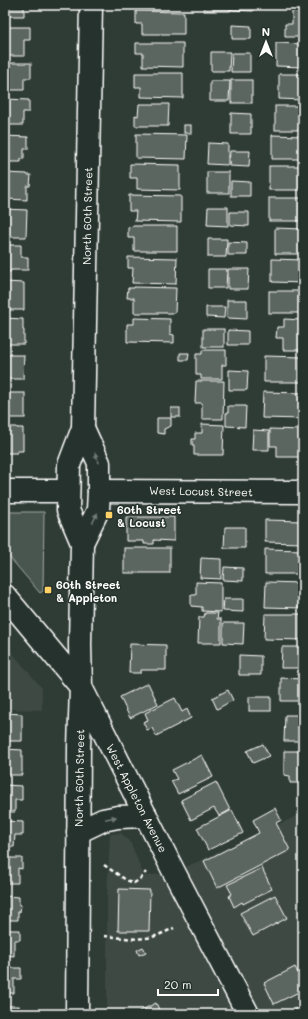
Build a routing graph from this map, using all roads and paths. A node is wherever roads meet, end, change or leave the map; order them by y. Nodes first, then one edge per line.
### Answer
1 (91, 5) edge
2 (83, 428) junction
3 (5, 491) edge
4 (68, 491) junction
5 (99, 491) junction
6 (303, 492) edge
7 (82, 542) junction
8 (9, 608) edge
9 (81, 687) junction
10 (146, 816) junction
11 (78, 832) junction
12 (104, 865) dead end
13 (146, 872) dead end
14 (174, 928) dead end
15 (104, 936) dead end
16 (303, 1013) edge
17 (77, 1014) edge
18 (248, 1014) edge
19 (300, 1014) edge

1 - 2 main road, North 60th Street
2 - 4 main road, North 60th Street
5 -> 2 main road, North 60th Street
3 - 4 main road
4 - 7 main road, North 60th Street
5 - 6 main road, West Locust Street
7 -> 5 main road, North 60th Street
7 - 9 main road, North 60th Street
8 - 9 main road, West Appleton Avenue
9 - 10 main road, West Appleton Avenue
9 - 11 main road, North 60th Street
11 -> 10 main road
10 - 18 main road, West Appleton Avenue
11 - 17 main road, North 60th Street
12 - 13 path
14 - 15 path
16 - 19 lane

